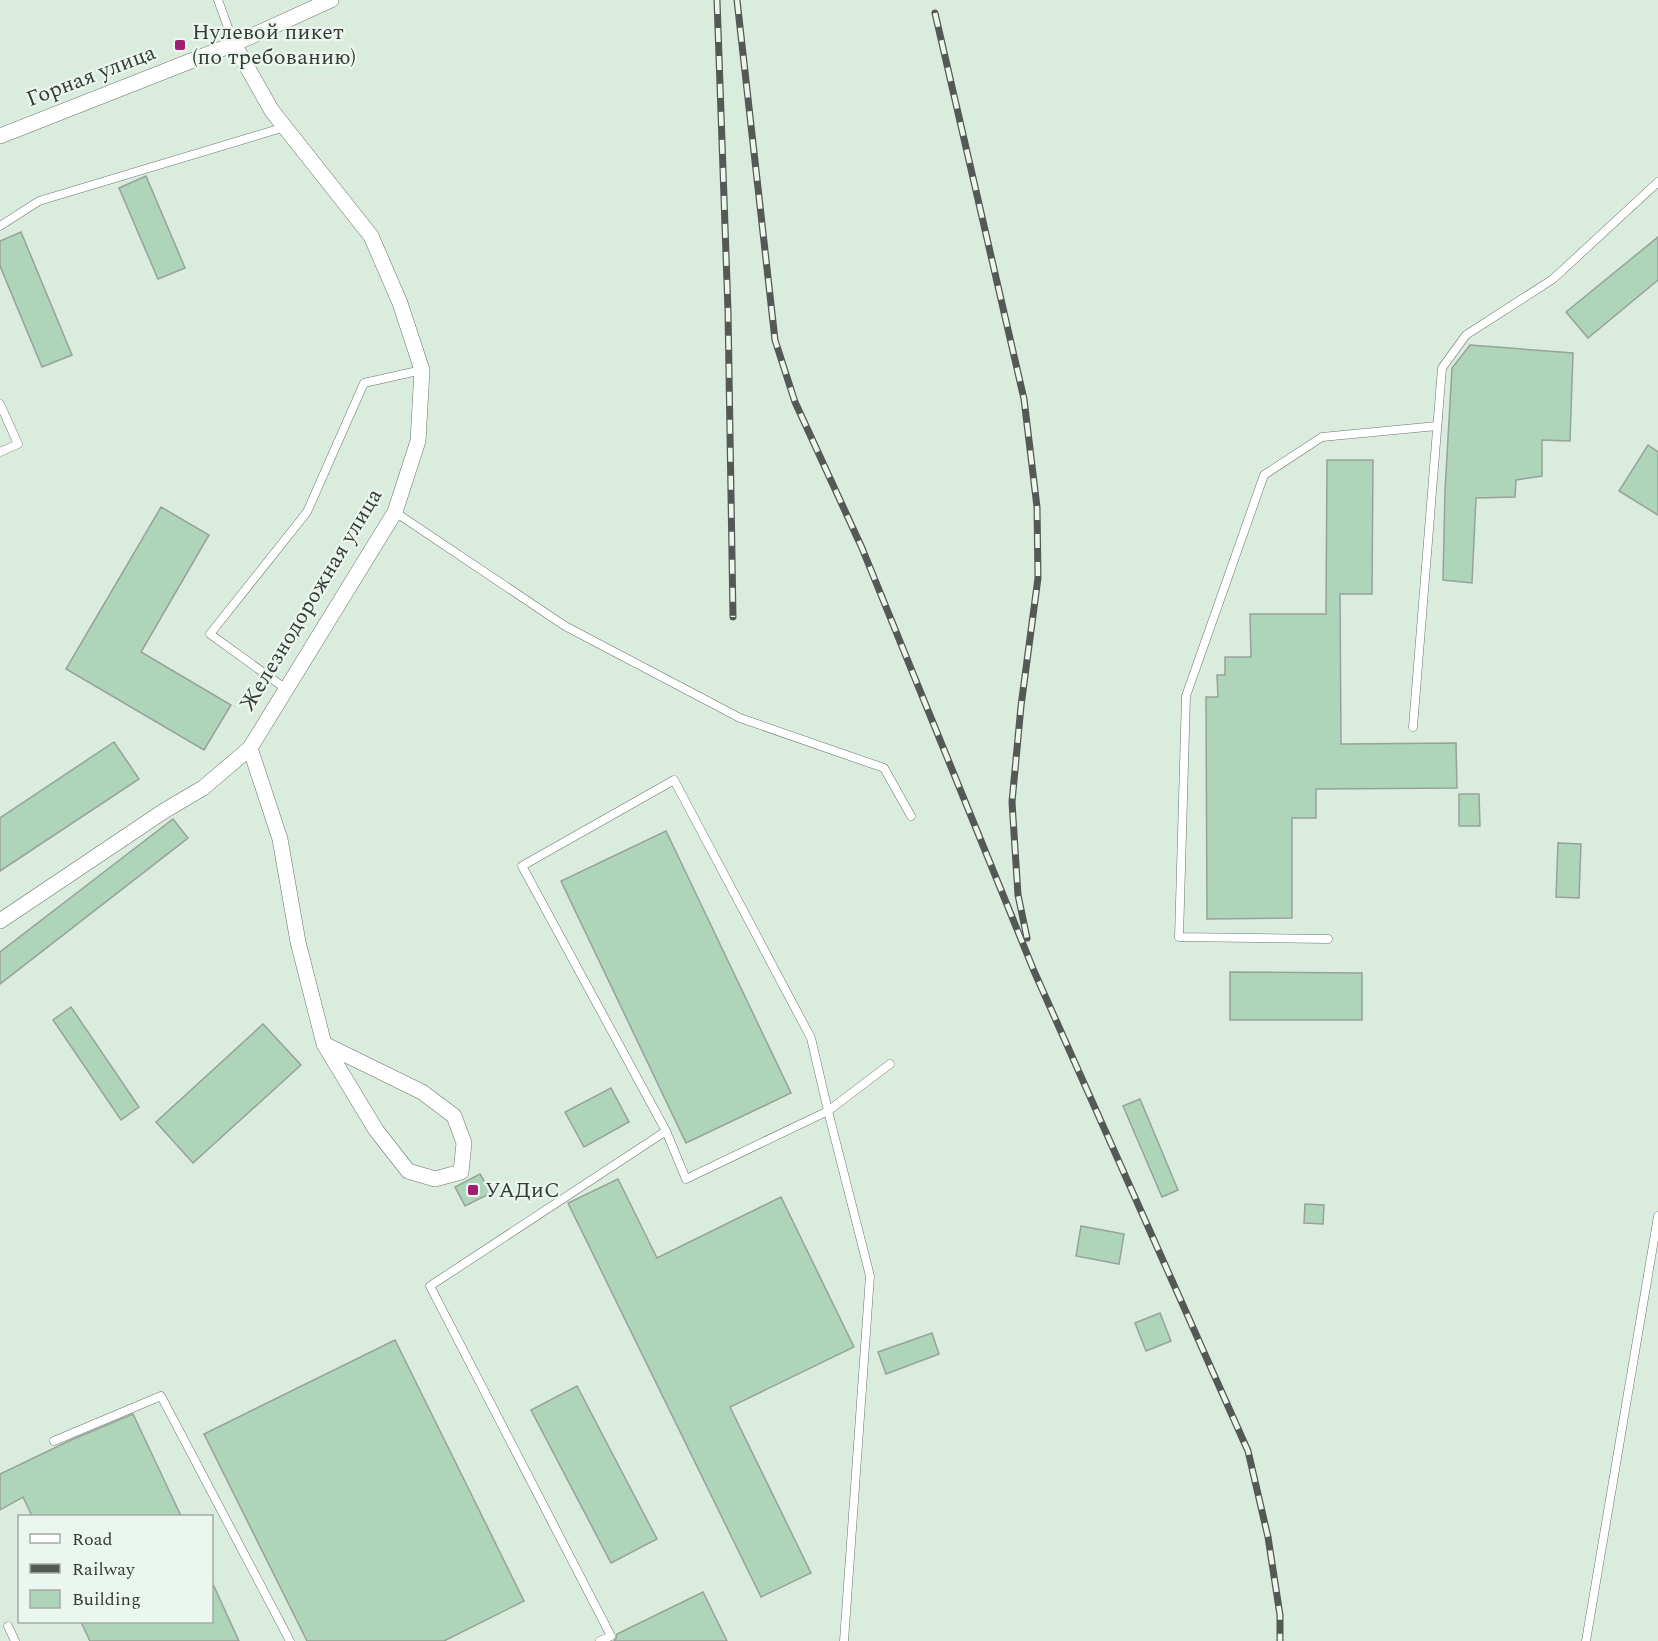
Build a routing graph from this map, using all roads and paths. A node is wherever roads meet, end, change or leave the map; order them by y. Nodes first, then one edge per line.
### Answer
1 (218, 0) edge
2 (331, 0) edge
3 (305, 5) edge
4 (234, 44) junction
5 (285, 127) junction
6 (0, 136) edge
7 (1658, 182) edge
8 (0, 226) edge
9 (422, 370) junction
10 (0, 404) edge
11 (1437, 426) junction
12 (0, 452) edge
13 (394, 512) junction
14 (286, 689) junction
15 (1413, 727) dead end
16 (250, 748) junction
17 (911, 816) dead end
18 (0, 921) edge
19 (1328, 939) dead end
20 (324, 1044) junction
21 (890, 1064) dead end
22 (828, 1111) junction
23 (666, 1131) junction
24 (1658, 1216) edge
25 (54, 1441) dead end
26 (8, 1626) dead end
27 (15, 1641) edge
28 (290, 1641) edge
29 (600, 1641) edge
30 (844, 1641) edge
31 (1586, 1641) edge

1 - 4 lane
2 - 3 street, Горная улица
3 - 4 street, Горная улица
4 - 5 street, Железнодорожная улица
4 - 6 street, Горная улица
5 - 8 lane
5 - 9 street, Железнодорожная улица
7 - 11 lane
9 - 13 street, Железнодорожная улица
9 - 14 lane
10 - 12 lane
11 - 15 lane
11 - 19 lane
13 - 14 street, Железнодорожная улица
13 - 17 lane
14 - 16 street, Железнодорожная улица
16 - 18 street, Железнодорожная улица
16 - 20 street
20 - 20 street
21 - 22 lane
22 - 23 lane
22 - 23 lane
22 - 30 lane
23 - 29 lane
24 - 31 lane
25 - 28 lane
26 - 27 lane

